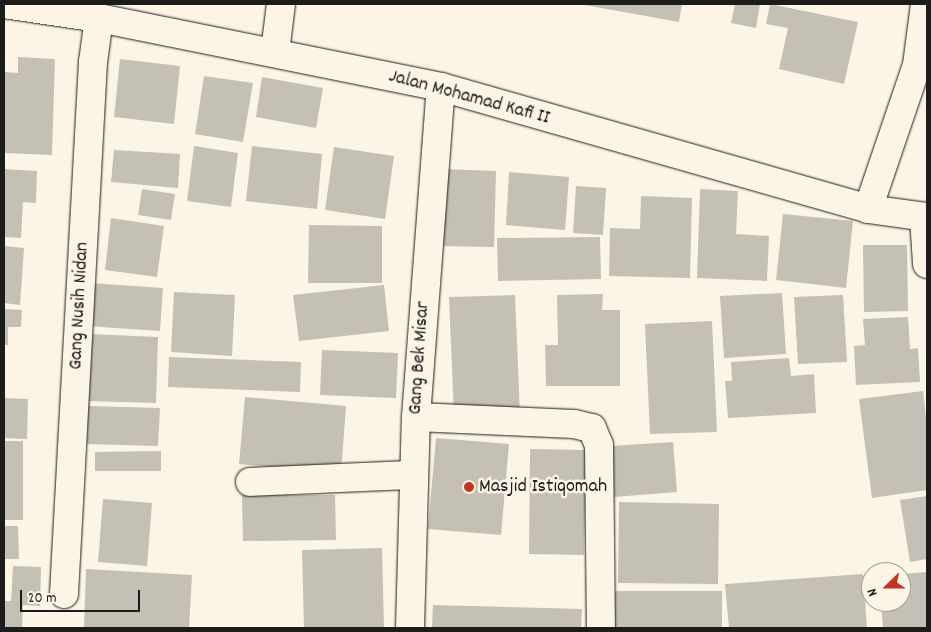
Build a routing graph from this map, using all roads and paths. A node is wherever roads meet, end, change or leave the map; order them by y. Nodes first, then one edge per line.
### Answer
1 (4, 4) edge
2 (281, 4) edge
3 (925, 4) edge
4 (99, 18) junction
5 (276, 42) junction
6 (441, 87) junction
7 (872, 197) junction
8 (925, 217) edge
9 (927, 264) edge
10 (416, 417) junction
11 (413, 475) junction
12 (250, 482) dead end
13 (64, 594) dead end
14 (410, 628) edge
15 (601, 628) edge

1 - 4 street, Jalan Mohamad Kafi II
2 - 5 street
3 - 7 street
4 - 5 street, Jalan Mohamad Kafi II
4 - 13 street, Gang Nusih Nidan
5 - 6 street, Jalan Mohamad Kafi II
6 - 7 street, Jalan Mohamad Kafi II
6 - 10 street, Gang Bek Misar
7 - 8 street, Jalan Mohamad Kafi II
8 - 9 street
10 - 11 street, Gang Bek Misar
10 - 15 street
11 - 12 street
11 - 14 street, Gang Bek Misar

